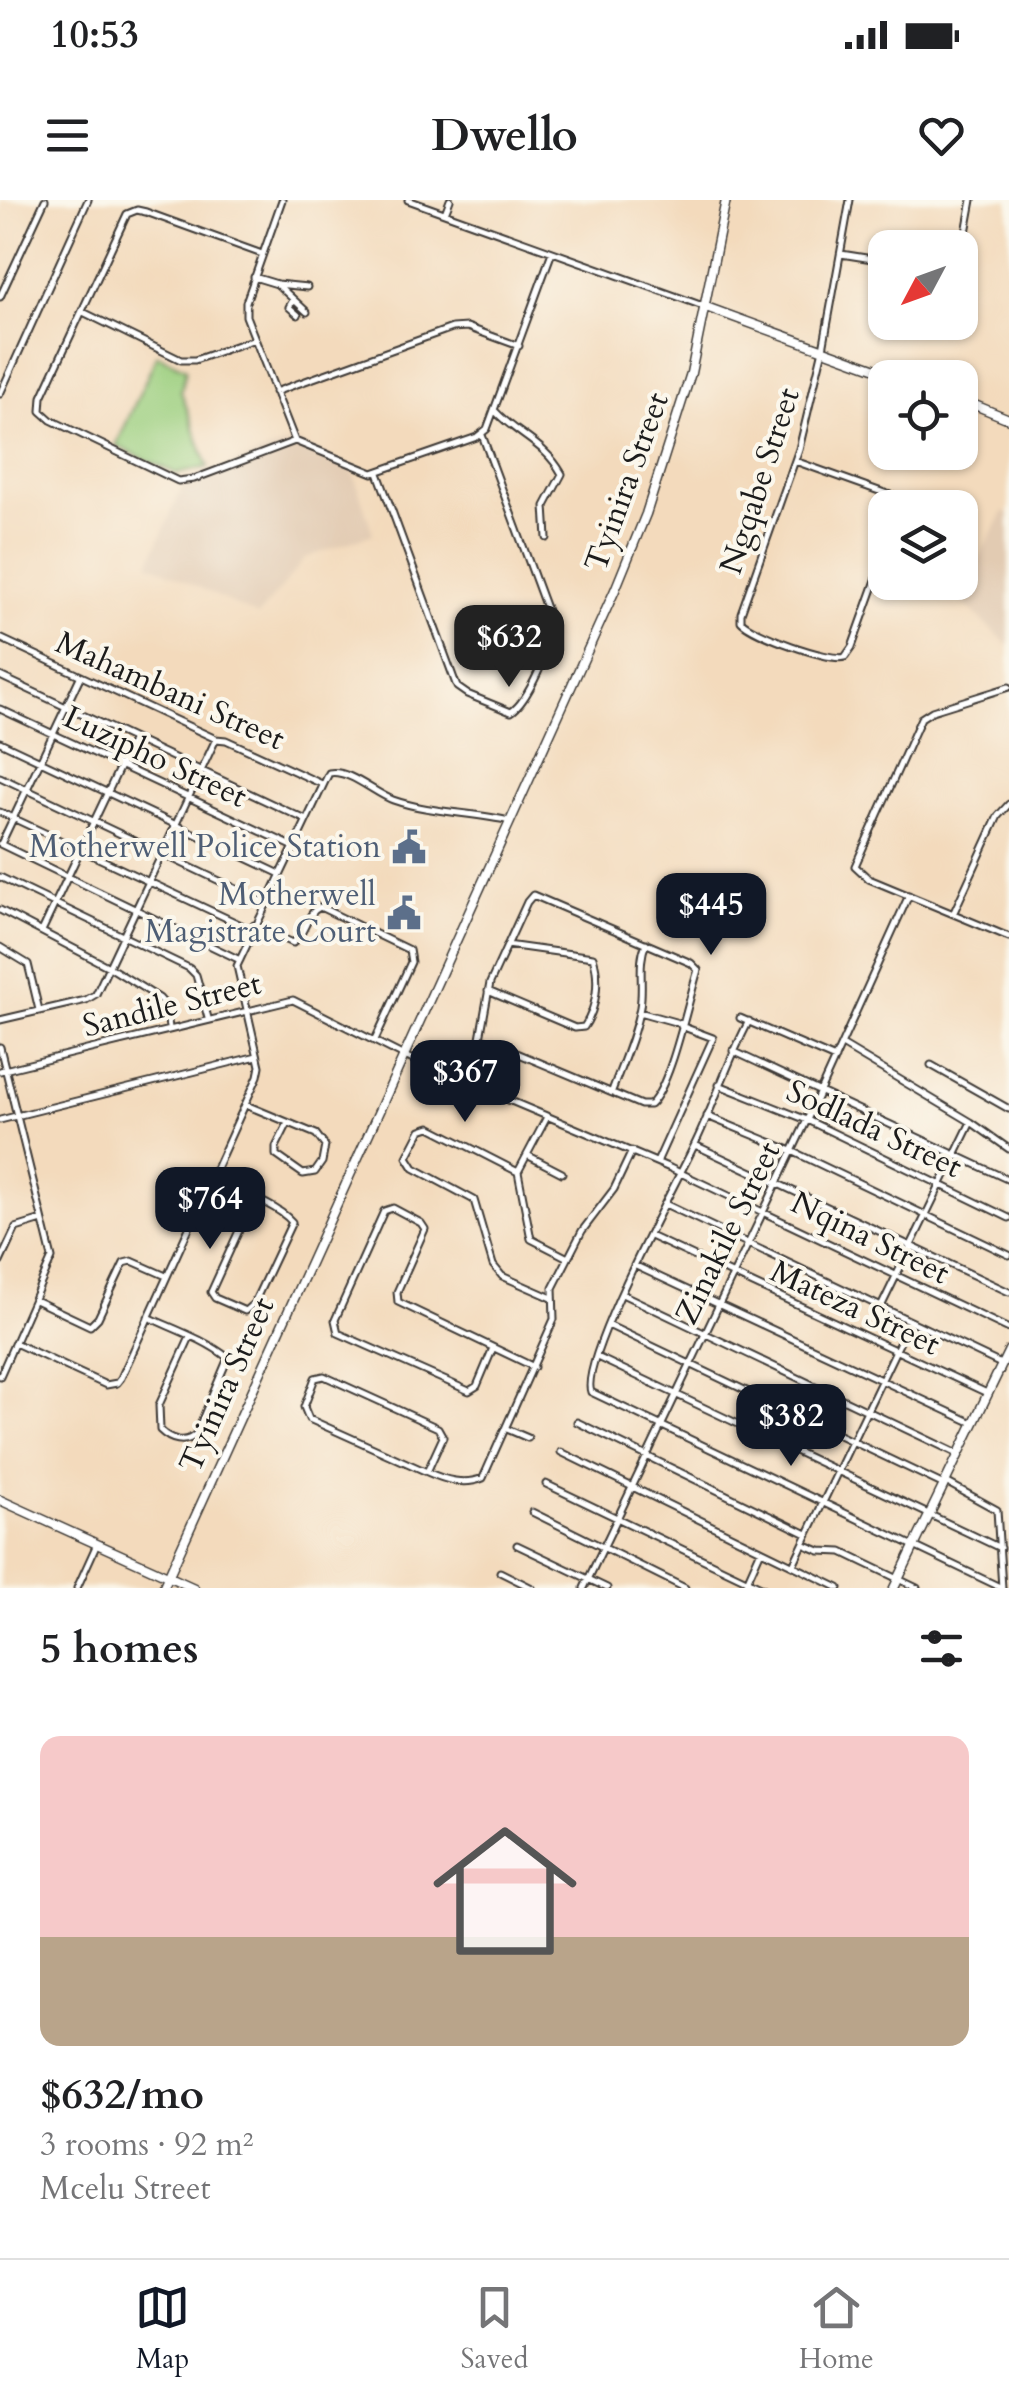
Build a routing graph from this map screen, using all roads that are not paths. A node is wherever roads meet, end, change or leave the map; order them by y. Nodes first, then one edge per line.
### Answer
1 (45, 200) edge
2 (88, 200) edge
3 (282, 200) edge
4 (408, 200) edge
5 (450, 200) edge
6 (726, 200) edge
7 (850, 200) edge
8 (972, 200) edge
9 (445, 213) junction
10 (967, 230) edge
11 (552, 252) junction
12 (262, 254) junction
13 (841, 254) junction
14 (868, 258) edge
15 (0, 272) edge
16 (9, 276) junction
17 (254, 277) junction
18 (277, 284) junction
19 (306, 287) dead end
20 (0, 297) edge
21 (293, 300) junction
22 (706, 307) junction
23 (82, 312) junction
24 (307, 312) dead end
25 (298, 315) dead end
26 (255, 338) junction
27 (519, 346) junction
28 (823, 350) junction
29 (868, 366) edge
30 (275, 392) junction
31 (0, 394) edge
32 (978, 407) edge
33 (495, 411) junction
34 (1009, 420) edge
35 (482, 435) junction
36 (295, 441) junction
37 (795, 461) junction
38 (378, 473) junction
39 (876, 490) edge
40 (547, 538) dead end
41 (869, 600) edge
42 (0, 638) edge
43 (0, 676) edge
44 (81, 676) junction
45 (1009, 687) edge
46 (66, 707) junction
47 (0, 709) edge
48 (54, 735) junction
49 (133, 738) junction
50 (216, 740) junction
51 (0, 742) edge
52 (40, 761) junction
53 (120, 766) junction
54 (202, 771) junction
55 (0, 777) edge
56 (322, 784) junction
57 (26, 789) junction
58 (107, 792) junction
59 (189, 798) junction
60 (1009, 804) edge
61 (0, 812) edge
62 (14, 818) junction
63 (304, 819) junction
64 (510, 821) junction
65 (94, 822) junction
66 (176, 825) junction
67 (0, 845) edge
68 (292, 846) junction
69 (81, 849) junction
70 (163, 854) junction
71 (279, 873) junction
72 (0, 876) edge
73 (68, 876) junction
74 (149, 881) junction
75 (910, 895) junction
76 (55, 902) junction
77 (266, 902) junction
78 (136, 908) junction
79 (0, 910) edge
80 (954, 913) junction
81 (253, 928) junction
82 (42, 931) junction
83 (124, 934) junction
84 (1009, 936) edge
85 (646, 944) junction
86 (507, 945) junction
87 (0, 947) edge
88 (240, 960) junction
89 (109, 967) junction
90 (488, 991) junction
91 (247, 1009) junction
92 (40, 1010) junction
93 (639, 1012) junction
94 (208, 1018) junction
95 (740, 1018) dead end
96 (0, 1020) edge
97 (749, 1021) junction
98 (681, 1025) junction
99 (169, 1028) junction
100 (481, 1038) junction
101 (375, 1040) junction
102 (842, 1045) junction
103 (0, 1047) edge
104 (733, 1051) junction
105 (258, 1056) junction
106 (404, 1056) junction
107 (835, 1059) junction
108 (930, 1065) dead end
109 (3, 1070) edge
110 (468, 1083) junction
111 (719, 1085) junction
112 (821, 1090) junction
113 (612, 1092) junction
114 (246, 1104) junction
115 (1009, 1109) edge
116 (17, 1116) junction
117 (548, 1116) junction
118 (707, 1116) junction
119 (0, 1120) edge
120 (807, 1120) junction
121 (971, 1122) junction
122 (288, 1123) junction
123 (694, 1145) junction
124 (1009, 1149) edge
125 (792, 1150) junction
126 (632, 1151) junction
127 (955, 1153) junction
128 (528, 1156) junction
129 (657, 1162) junction
130 (518, 1172) junction
131 (680, 1172) junction
132 (562, 1173) dead end
133 (210, 1180) junction
134 (1009, 1180) edge
135 (777, 1181) junction
136 (940, 1185) junction
137 (253, 1200) junction
138 (666, 1204) junction
139 (763, 1211) junction
140 (927, 1215) junction
141 (1009, 1218) edge
142 (42, 1220) junction
143 (650, 1236) junction
144 (748, 1243) junction
145 (912, 1246) junction
146 (1009, 1255) edge
147 (568, 1258) junction
148 (0, 1262) edge
149 (636, 1266) junction
150 (733, 1275) junction
151 (896, 1275) junction
152 (166, 1276) junction
153 (1009, 1292) edge
154 (622, 1294) junction
155 (552, 1298) junction
156 (35, 1300) junction
157 (718, 1305) junction
158 (881, 1306) junction
159 (148, 1316) junction
160 (910, 1321) junction
161 (608, 1325) junction
162 (1009, 1329) edge
163 (704, 1334) junction
164 (190, 1337) junction
165 (15, 1343) junction
166 (493, 1348) junction
167 (1009, 1350) edge
168 (896, 1352) junction
169 (597, 1357) junction
170 (1002, 1364) junction
171 (690, 1365) junction
172 (534, 1367) junction
173 (0, 1376) edge
174 (882, 1381) junction
175 (988, 1394) junction
176 (675, 1396) junction
177 (868, 1412) junction
178 (577, 1422) dead end
179 (973, 1423) junction
180 (661, 1426) junction
181 (507, 1429) junction
182 (528, 1438) dead end
183 (852, 1442) junction
184 (561, 1452) dead end
185 (958, 1454) junction
186 (646, 1456) junction
187 (427, 1472) junction
188 (838, 1472) junction
189 (944, 1483) junction
190 (546, 1484) dead end
191 (632, 1487) junction
192 (0, 1500) edge
193 (823, 1502) junction
194 (532, 1512) dead end
195 (929, 1515) junction
196 (617, 1518) junction
197 (808, 1534) junction
198 (97, 1544) junction
199 (803, 1544) junction
200 (518, 1545) dead end
201 (914, 1546) junction
202 (603, 1548) junction
203 (1000, 1548) junction
204 (761, 1550) junction
205 (793, 1565) junction
206 (500, 1572) dead end
207 (168, 1576) junction
208 (588, 1579) junction
209 (748, 1580) junction
210 (896, 1583) edge
211 (77, 1588) edge
212 (163, 1588) edge
213 (194, 1588) edge
214 (532, 1588) edge
215 (584, 1588) edge
216 (607, 1588) edge
217 (686, 1588) edge
218 (744, 1588) edge
219 (763, 1588) edge
220 (839, 1588) edge
221 (917, 1588) edge
222 (1002, 1588) edge

1 - 16 street
2 - 31 street
3 - 12 street
4 - 9 street
5 - 9 street
6 - 22 street, Tyinira Street
7 - 13 street, Ngqabe Street
8 - 10 street
9 - 11 street
11 - 22 street
11 - 27 street
12 - 17 street
12 - 23 street
13 - 14 street
13 - 28 street, Ngqabe Street
15 - 16 street
16 - 20 street
17 - 18 street
17 - 26 street
18 - 19 street
18 - 21 street
21 - 24 street
21 - 25 street
22 - 28 street
22 - 64 street, Tyinira Street
23 - 26 street
23 - 36 street
26 - 30 street
27 - 30 street
27 - 33 street
28 - 29 street
28 - 37 street, Ngqabe Street
30 - 36 street
32 - 34 street
33 - 35 street
33 - 40 street
35 - 38 street
35 - 38 street
36 - 38 street
37 - 39 street
37 - 41 street, Ngqabe Street
42 - 44 street, Mahambani Street
43 - 46 street
44 - 46 street
44 - 50 street, Mahambani Street
45 - 75 street
46 - 48 street
46 - 49 street
47 - 48 street, Luzipho Street
48 - 52 street
48 - 53 street, Luzipho Street
49 - 53 street
49 - 54 street
50 - 54 street
50 - 56 street, Mahambani Street
51 - 52 street
52 - 57 street
52 - 58 street
53 - 58 street
53 - 59 street, Luzipho Street
54 - 59 street
54 - 63 street
55 - 57 street
56 - 63 street
56 - 64 street
57 - 62 street
57 - 65 street
58 - 65 street
58 - 66 street
59 - 66 street
59 - 68 street, Luzipho Street
60 - 80 street
61 - 62 street
62 - 67 street
62 - 69 street
63 - 68 street
64 - 106 street, Tyinira Street
65 - 69 street
65 - 70 street
66 - 70 street
66 - 71 street
67 - 73 street
68 - 71 street
69 - 73 street
69 - 74 street
70 - 74 street
70 - 77 street
71 - 77 street
72 - 76 street
73 - 76 street
73 - 78 street
74 - 78 street
74 - 81 street
75 - 80 street
75 - 102 street, Zinakile Street
76 - 82 street
76 - 83 street
77 - 81 street
78 - 83 street
78 - 88 street
79 - 82 street
80 - 84 street
81 - 88 street
81 - 101 street
82 - 89 street
83 - 89 street
83 - 94 street
85 - 86 street
85 - 93 street
85 - 98 street
86 - 90 street
86 - 90 street
87 - 92 street
88 - 91 street
89 - 92 street
89 - 99 street
90 - 100 street
91 - 94 street, Sandile Street
91 - 101 street, Sandile Street
91 - 105 street
92 - 96 street
93 - 98 street
93 - 113 street
94 - 99 street, Sandile Street
95 - 97 street
97 - 104 street
97 - 107 street
98 - 113 street
98 - 129 street
99 - 109 street, Sandile Street
100 - 110 street
100 - 113 street
101 - 106 street, Sandile Street
102 - 107 street, Zinakile Street
102 - 121 street
103 - 109 street
104 - 111 street
104 - 112 street
105 - 114 street
105 - 116 street
106 - 110 street, Sandile Street
106 - 207 street, Tyinira Street
107 - 112 street, Zinakile Street
108 - 115 street
109 - 116 street
110 - 117 street, Sandile Street
111 - 118 street
111 - 120 street, Sodlada Street
112 - 120 street, Zinakile Street
112 - 127 street
114 - 122 street
114 - 133 street
116 - 119 street
116 - 142 street
117 - 126 street, Nqina Street
117 - 128 street
118 - 123 street
118 - 125 street
120 - 125 street, Zinakile Street
120 - 136 street, Sodlada Street
121 - 124 street
121 - 127 street
122 - 122 street
123 - 131 street
123 - 135 street
125 - 135 street, Zinakile Street
125 - 140 street
126 - 129 street, Nqina Street
126 - 147 street
127 - 134 street
127 - 136 street
128 - 130 street
128 - 132 street
129 - 131 street, Nqina Street
130 - 147 street
130 - 155 street
131 - 138 street
131 - 139 street, Nqina Street
133 - 137 street
133 - 152 street
135 - 139 street, Zinakile Street
135 - 145 street
136 - 140 street
136 - 141 street, Sodlada Street
137 - 137 street
138 - 143 street
138 - 144 street
139 - 144 street, Zinakile Street
139 - 151 street, Nqina Street
140 - 145 street
140 - 146 street
142 - 148 street
142 - 156 street
143 - 149 street
143 - 150 street, Mateza Street
144 - 150 street, Zinakile Street
144 - 158 street
145 - 151 street
145 - 153 street
147 - 155 street
149 - 154 street
149 - 157 street
150 - 157 street, Zinakile Street
150 - 168 street, Mateza Street
151 - 158 street
151 - 162 street, Nqina Street
152 - 156 street
152 - 159 street
154 - 161 street
154 - 163 street
155 - 172 street
156 - 165 street
157 - 163 street, Zinakile Street
157 - 174 street
158 - 160 street
159 - 164 street
159 - 165 street
160 - 168 street
160 - 170 street
161 - 169 street
161 - 171 street
163 - 171 street, Zinakile Street
163 - 177 street
164 - 164 street
165 - 173 street
166 - 166 street
166 - 172 street
167 - 170 street
168 - 174 street
168 - 175 street, Mateza Street
169 - 176 street
169 - 180 street
170 - 175 street
171 - 176 street, Zinakile Street
171 - 183 street
172 - 181 street
174 - 177 street
174 - 179 street
175 - 179 street
176 - 180 street, Zinakile Street
176 - 188 street
177 - 183 street
177 - 185 street
178 - 186 street
179 - 185 street
180 - 186 street, Zinakile Street
180 - 193 street
181 - 182 street
181 - 187 street
183 - 188 street
183 - 189 street
184 - 191 street
185 - 189 street
186 - 191 street, Zinakile Street
186 - 197 street
187 - 187 street
188 - 193 street
188 - 195 street
189 - 195 street
189 - 203 street
190 - 196 street
191 - 196 street, Zinakile Street
191 - 204 street
192 - 198 street
193 - 197 street
193 - 201 street
194 - 202 street
195 - 201 street
195 - 203 street
196 - 202 street, Zinakile Street
196 - 209 street
197 - 199 street
198 - 207 street
198 - 211 street
199 - 205 street
199 - 210 street
200 - 208 street
201 - 210 street
201 - 222 street
202 - 208 street, Zinakile Street
202 - 217 street
203 - 222 street
204 - 205 street
204 - 209 street
205 - 220 street
206 - 214 street
207 - 212 street, Tyinira Street
207 - 213 street
208 - 215 street, Zinakile Street
208 - 216 street
209 - 218 street
209 - 219 street
210 - 221 street

